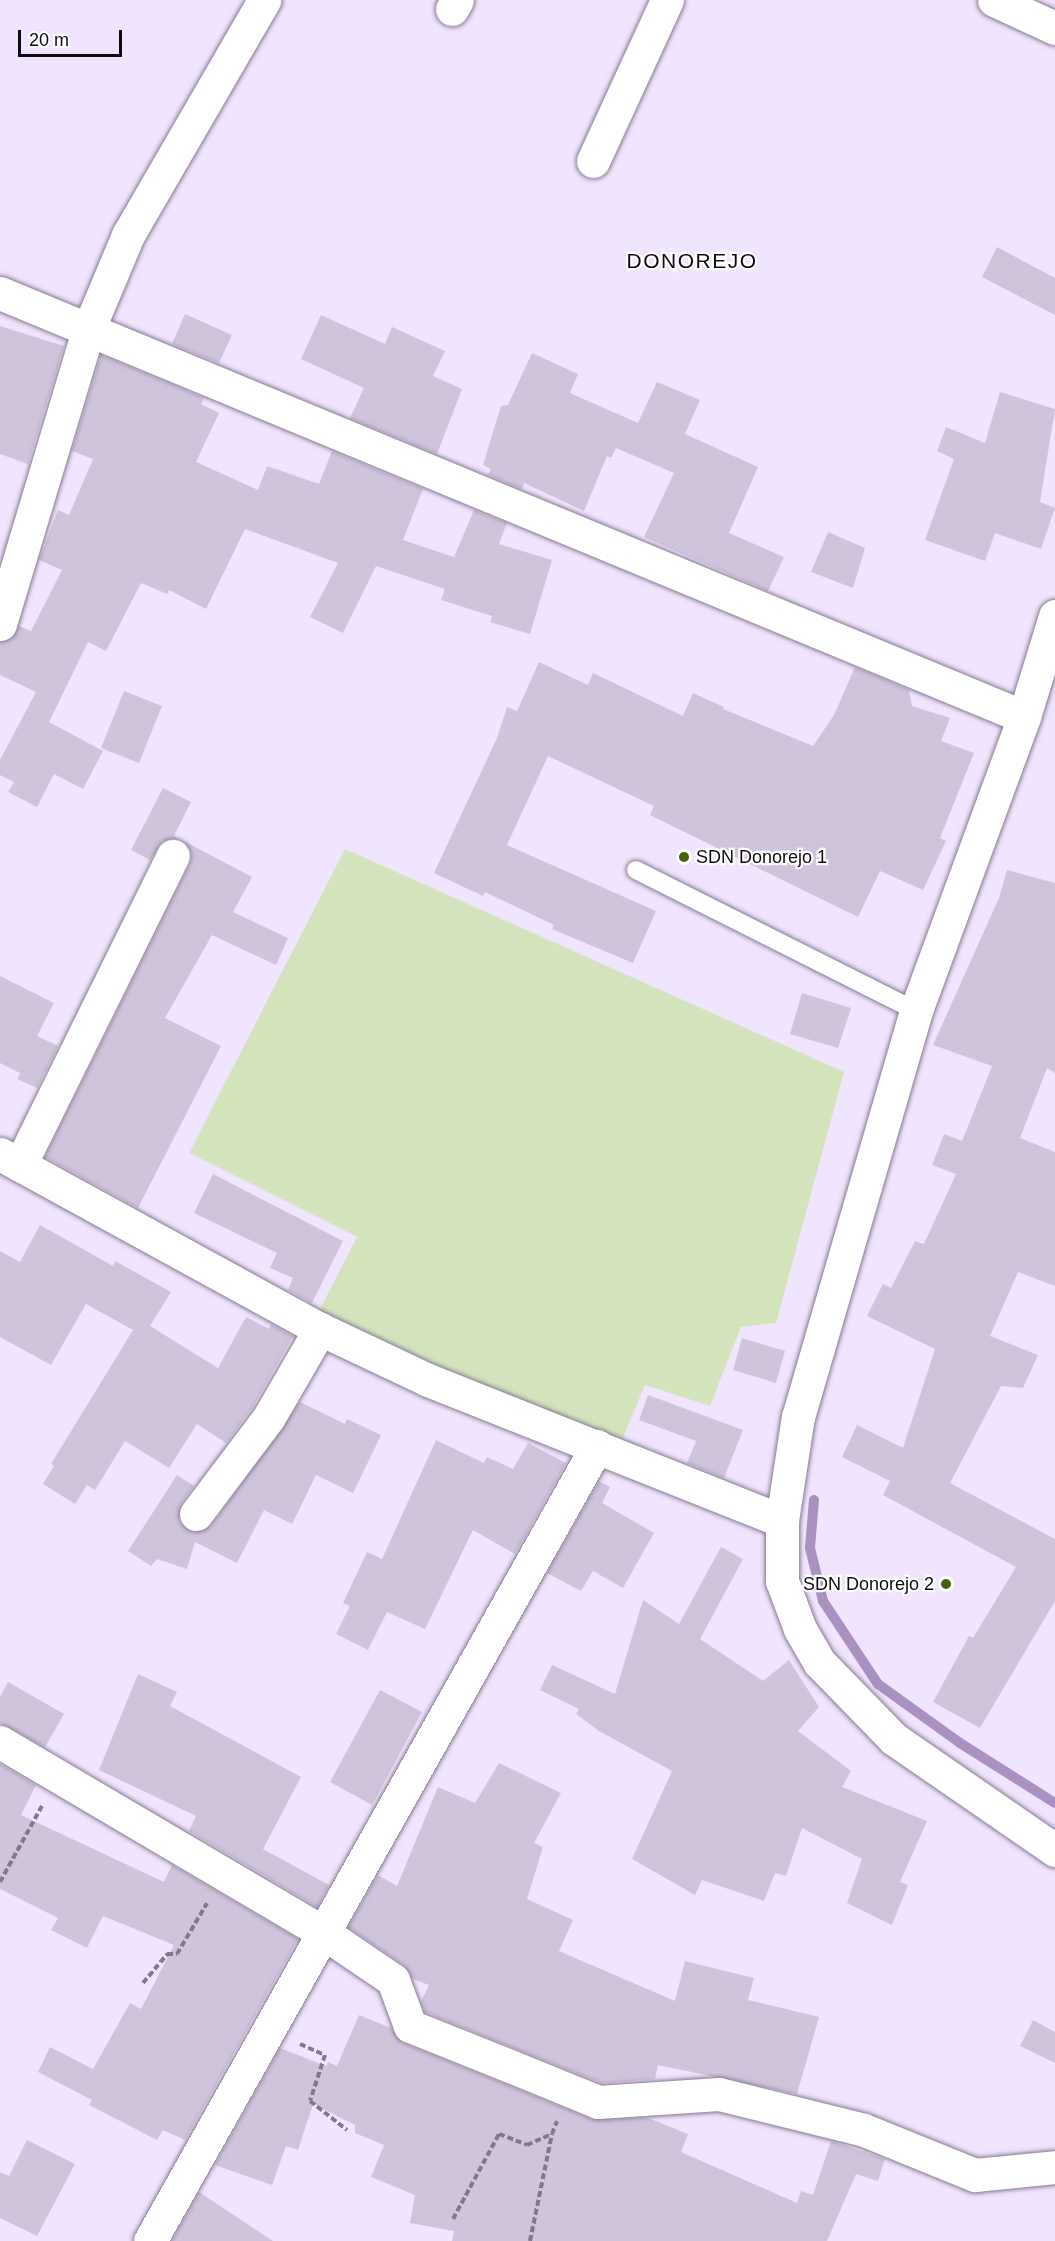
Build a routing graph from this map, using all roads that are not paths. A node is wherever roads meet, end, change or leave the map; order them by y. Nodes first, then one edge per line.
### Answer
1 (264, 0) edge
2 (667, 0) edge
3 (994, 0) edge
4 (1055, 28) edge
5 (593, 161) dead end
6 (0, 293) edge
7 (89, 328) junction
8 (6, 585) edge
9 (1055, 616) edge
10 (0, 624) edge
11 (1024, 717) junction
12 (173, 856) dead end
13 (636, 870) dead end
14 (916, 1011) junction
15 (10, 1159) edge
16 (320, 1329) junction
17 (597, 1446) junction
18 (196, 1514) dead end
19 (782, 1521) junction
20 (0, 1742) edge
21 (1055, 1850) edge
22 (321, 1931) junction
23 (1055, 2167) edge
24 (150, 2241) edge

1 - 7 street
2 - 5 street
3 - 4 street
6 - 7 street
7 - 8 street
7 - 11 street
8 - 10 street
9 - 11 street
11 - 14 street
12 - 15 street
13 - 14 lane
14 - 19 street
15 - 16 street
16 - 17 street
16 - 18 street
17 - 19 street
17 - 22 street
19 - 21 street
20 - 22 street
22 - 23 street
22 - 24 street

